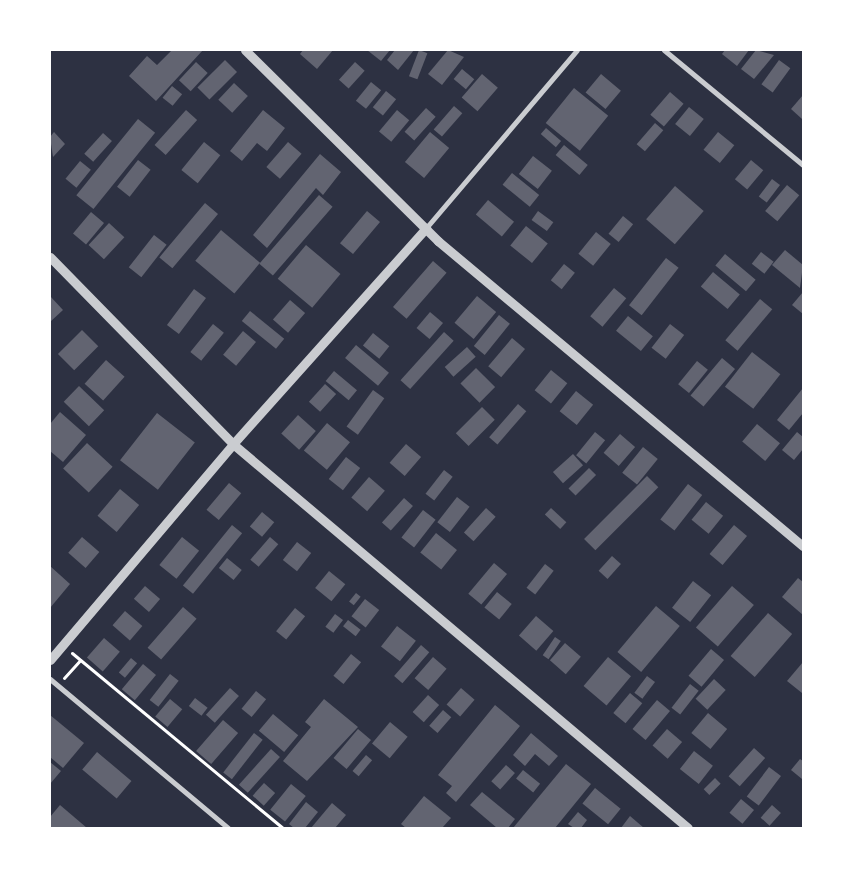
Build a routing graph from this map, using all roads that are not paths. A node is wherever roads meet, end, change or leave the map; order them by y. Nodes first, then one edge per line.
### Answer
1 (245, 50) edge
2 (578, 50) edge
3 (664, 50) edge
4 (803, 165) edge
5 (426, 228) junction
6 (50, 256) edge
7 (233, 444) junction
8 (803, 546) edge
9 (50, 660) edge
10 (50, 679) edge
11 (228, 828) edge
12 (688, 828) edge

1 - 5 street
2 - 5 street
3 - 4 street
5 - 7 street
5 - 8 street
6 - 7 street
7 - 9 street
7 - 12 street
10 - 11 street

